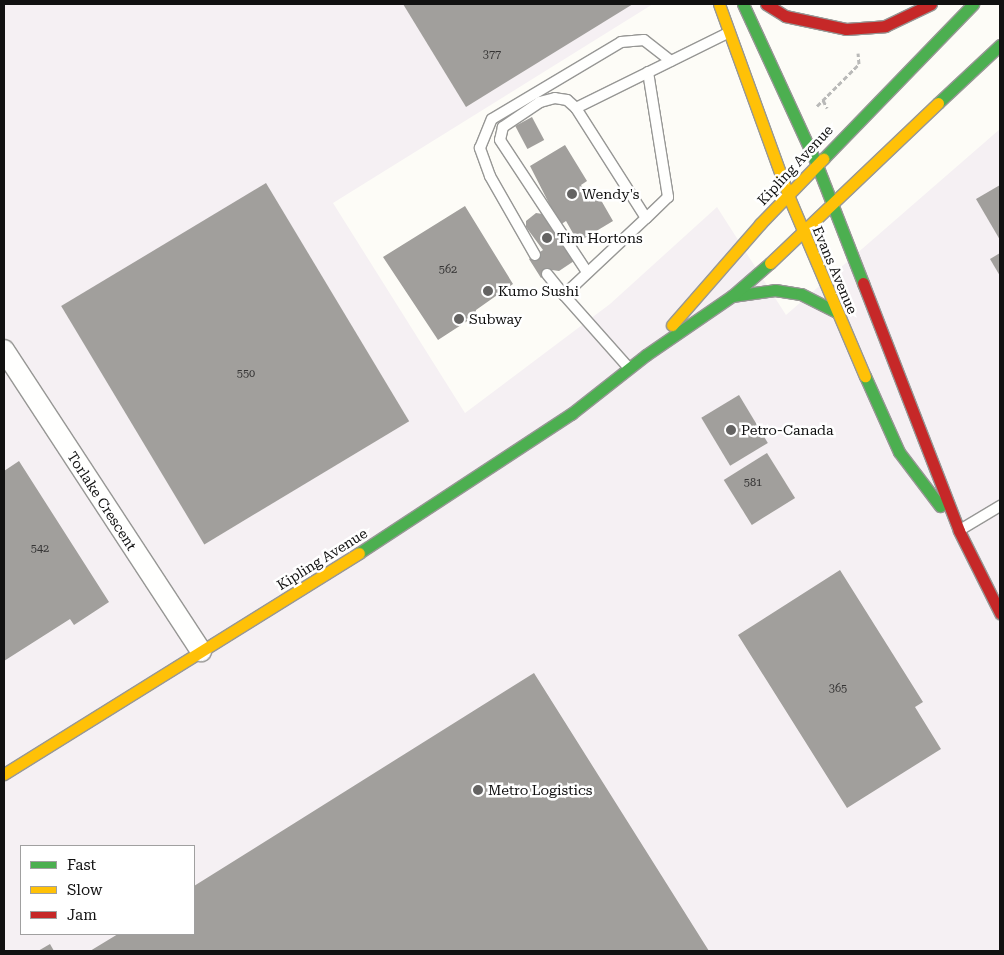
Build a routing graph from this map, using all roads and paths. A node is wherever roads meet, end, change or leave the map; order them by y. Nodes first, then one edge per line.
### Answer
1 (719, 4) edge
2 (743, 4) edge
3 (766, 4) edge
4 (931, 4) edge
5 (974, 4) edge
6 (729, 32) junction
7 (856, 45) dead end
8 (1000, 45) edge
9 (671, 61) junction
10 (648, 72) junction
11 (823, 100) junction
12 (816, 107) dead end
13 (576, 108) junction
14 (827, 108) dead end
15 (818, 165) junction
16 (788, 195) junction
17 (833, 204) junction
18 (646, 218) junction
19 (803, 234) junction
20 (535, 255) dead end
21 (587, 272) junction
22 (547, 274) dead end
23 (564, 295) junction
24 (732, 296) junction
25 (836, 312) junction
26 (4, 350) edge
27 (646, 355) junction
28 (629, 369) junction
29 (1000, 506) edge
30 (959, 530) junction
31 (1000, 613) edge
32 (201, 651) junction
33 (4, 774) edge

1 - 6 main road, Evans Avenue
2 - 15 main road, Evans Avenue
3 - 4 main road
5 - 15 main road, Kipling Avenue
6 - 9 lane
6 - 16 main road, Evans Avenue
7 - 11 path
8 - 17 main road, Kipling Avenue
9 - 10 lane
9 - 20 lane
10 - 13 lane
10 - 18 lane
11 - 12 path
11 - 14 path
13 - 18 lane
13 - 21 lane
15 - 16 main road, Kipling Avenue
15 - 17 main road, Evans Avenue
16 - 19 main road, Evans Avenue
16 - 27 main road, Kipling Avenue
17 - 19 main road, Kipling Avenue
17 - 30 main road, Evans Avenue
18 - 21 lane
19 - 24 main road, Kipling Avenue
19 - 25 main road, Evans Avenue
21 - 23 lane
22 - 23 lane
23 - 28 lane
24 - 25 main road
24 - 27 main road, Kipling Avenue
25 - 30 main road, Evans Avenue
26 - 32 street, Torlake Crescent
27 - 28 main road, Kipling Avenue
28 - 32 main road, Kipling Avenue
29 - 30 lane
30 - 31 main road, Evans Avenue
32 - 33 main road, Kipling Avenue

